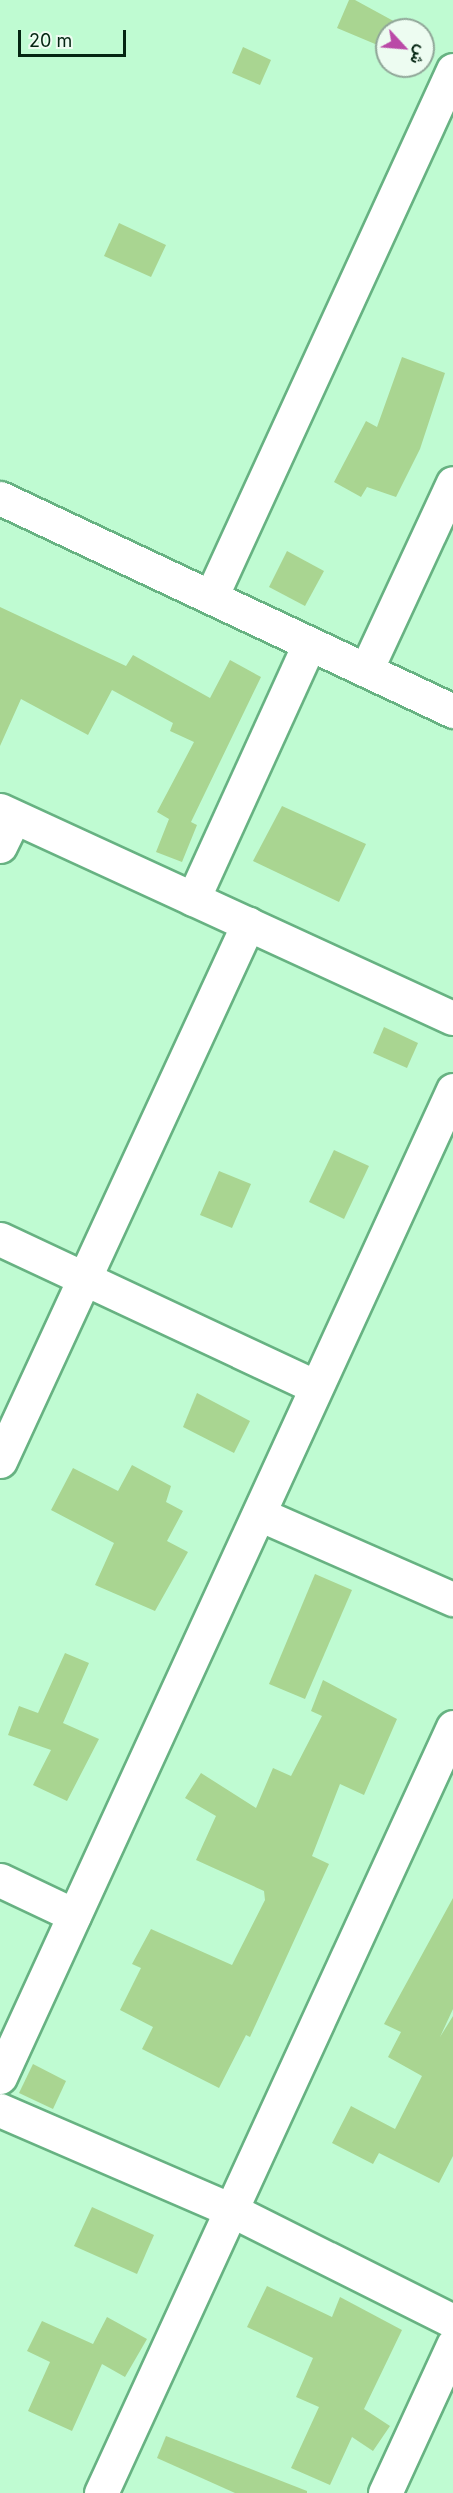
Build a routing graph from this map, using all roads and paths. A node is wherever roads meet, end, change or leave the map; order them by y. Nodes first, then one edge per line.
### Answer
1 (453, 70) edge
2 (453, 483) edge
3 (0, 498) edge
4 (210, 597) junction
5 (309, 644) junction
6 (366, 670) junction
7 (453, 711) edge
8 (7, 814) edge
9 (0, 846) edge
10 (193, 899) junction
11 (248, 924) junction
12 (453, 1018) edge
13 (453, 1090) edge
14 (0, 1239) edge
15 (84, 1279) junction
16 (316, 1387) junction
17 (0, 1461) edge
18 (259, 1514) junction
19 (453, 1599) edge
20 (453, 1727) edge
21 (0, 1880) edge
22 (74, 1915) junction
23 (0, 2077) edge
24 (0, 2110) edge
25 (231, 2210) junction
26 (453, 2321) edge
27 (453, 2345) edge
28 (445, 2385) edge
29 (100, 2493) edge
30 (385, 2493) edge

1 - 4 street
2 - 6 street
3 - 4 street
4 - 5 street
5 - 6 street
5 - 10 street
6 - 7 street
8 - 9 street
8 - 10 street
10 - 11 street
11 - 12 street
11 - 15 street
13 - 16 street
14 - 15 street
15 - 16 street
15 - 17 street
16 - 18 street
18 - 19 street
18 - 22 street
20 - 25 street
21 - 22 street
22 - 23 street
24 - 25 street
25 - 26 street
25 - 29 street
27 - 28 street
28 - 30 street

